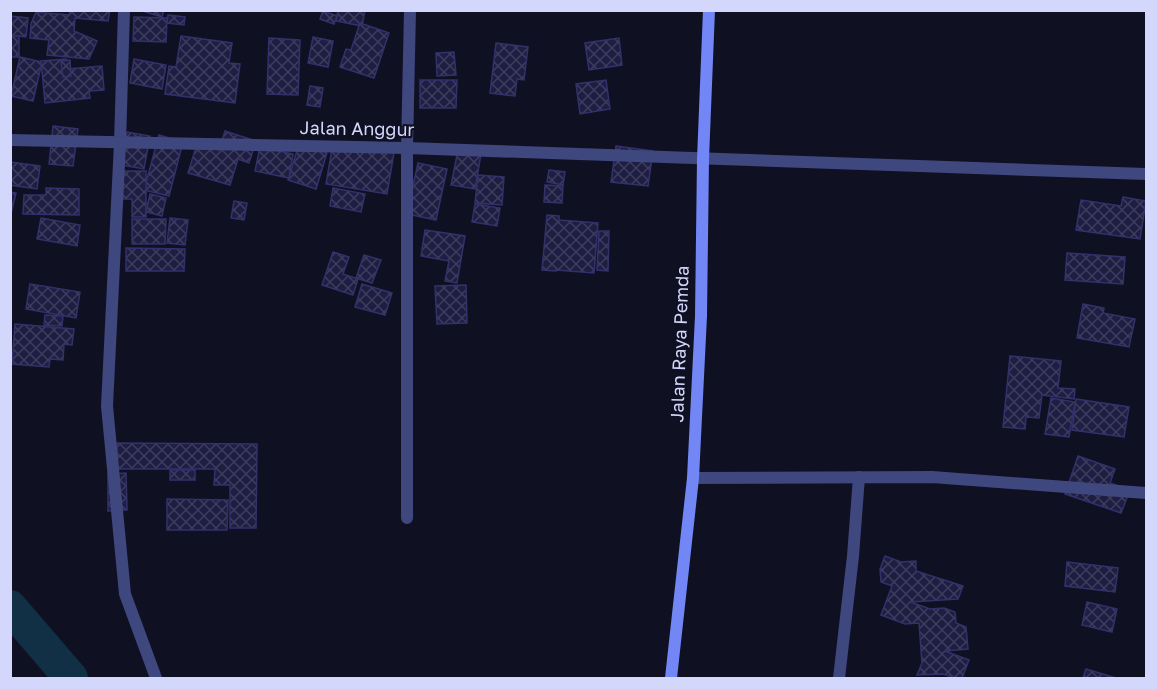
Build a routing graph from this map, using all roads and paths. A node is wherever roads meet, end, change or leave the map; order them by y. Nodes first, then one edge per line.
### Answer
1 (124, 10) edge
2 (410, 10) edge
3 (709, 10) edge
4 (10, 140) edge
5 (120, 143) junction
6 (407, 148) junction
7 (703, 159) junction
8 (1146, 174) edge
9 (859, 477) junction
10 (693, 478) junction
11 (1146, 493) edge
12 (407, 518) dead end
13 (156, 678) edge
14 (671, 678) edge
15 (838, 678) edge

1 - 5 street
2 - 6 street
3 - 7 street, Jalan Raya Pemda
4 - 5 street, Jalan Anggur
5 - 6 street, Jalan Anggur
5 - 13 street
6 - 7 street, Jalan Anggur
6 - 12 street
7 - 8 street, Jalan Anggur
7 - 10 street, Jalan Raya Pemda
9 - 10 street
9 - 11 street
9 - 15 street
10 - 14 street, Jalan Raya Pemda

